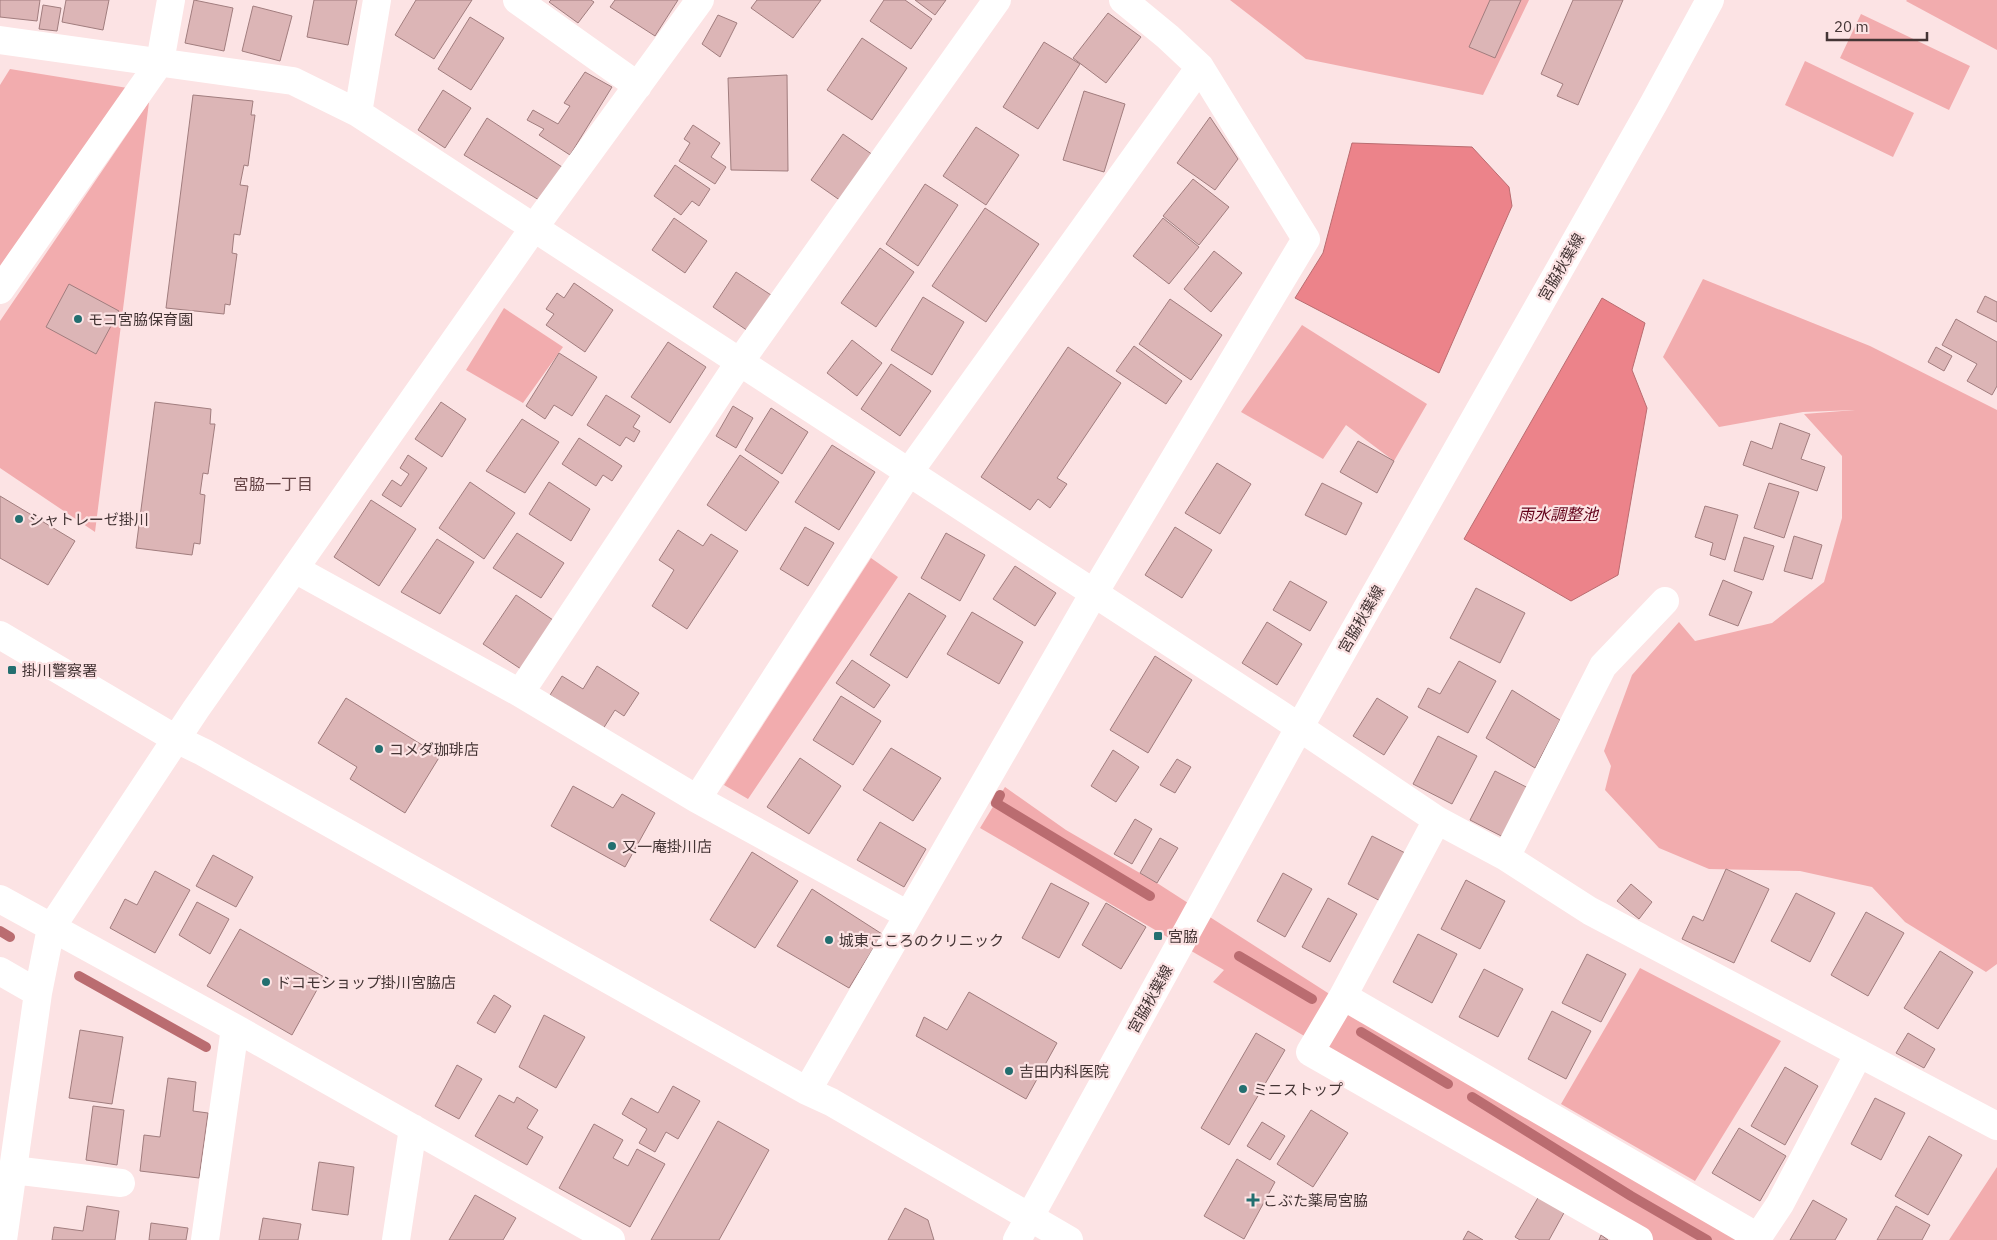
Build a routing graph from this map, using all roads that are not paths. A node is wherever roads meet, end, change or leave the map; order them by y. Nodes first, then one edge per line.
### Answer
1 (171, 0) edge
2 (377, 0) edge
3 (517, 0) edge
4 (700, 0) edge
5 (997, 0) edge
6 (1123, 0) edge
7 (1710, 0) edge
8 (0, 40) edge
9 (160, 62) junction
10 (1200, 67) junction
11 (638, 86) junction
12 (358, 113) junction
13 (534, 229) junction
14 (0, 290) edge
15 (739, 363) junction
16 (909, 472) junction
17 (295, 569) junction
18 (1094, 593) junction
19 (1665, 600) dead end
20 (0, 635) edge
21 (520, 693) junction
22 (1299, 728) junction
23 (176, 739) junction
24 (698, 799) junction
25 (1437, 820) junction
26 (1506, 857) junction
27 (0, 899) edge
28 (908, 915) junction
29 (51, 928) junction
30 (0, 971) edge
31 (38, 993) junction
32 (1343, 996) junction
33 (235, 1028) junction
34 (1860, 1053) junction
35 (807, 1090) junction
36 (1997, 1126) edge
37 (413, 1128) junction
38 (13, 1170) junction
39 (122, 1183) dead end
40 (1031, 1217) junction
41 (3, 1222) edge
42 (1757, 1238) edge
43 (205, 1240) edge
44 (396, 1240) edge
45 (611, 1240) edge
46 (1017, 1240) edge
47 (1069, 1240) edge
48 (1640, 1240) edge

1 - 9 street
2 - 12 street
3 - 11 street
4 - 11 street
5 - 15 street
6 - 10 street
7 - 22 street, 宮脇秋葉線
8 - 9 street
9 - 12 street
9 - 14 street
10 - 16 street
10 - 18 street
11 - 13 street
12 - 13 street
13 - 15 street
13 - 17 street
15 - 16 street
15 - 21 street
16 - 18 street
16 - 24 street
17 - 21 street
17 - 23 street
18 - 22 street
18 - 28 street
19 - 26 street
20 - 23 street
21 - 24 street
22 - 25 street
22 - 40 street, 宮脇秋葉線
23 - 29 street
23 - 35 street
24 - 28 street
25 - 26 street
25 - 32 street
26 - 34 street
27 - 29 street
28 - 35 street
29 - 31 street
29 - 33 street
30 - 31 street
31 - 38 street
32 - 42 street
32 - 48 street
33 - 37 street
33 - 43 street
34 - 36 street
34 - 42 street
35 - 40 street
37 - 44 street
37 - 45 street
38 - 39 street
38 - 41 street
40 - 46 street, 宮脇秋葉線
40 - 47 street

